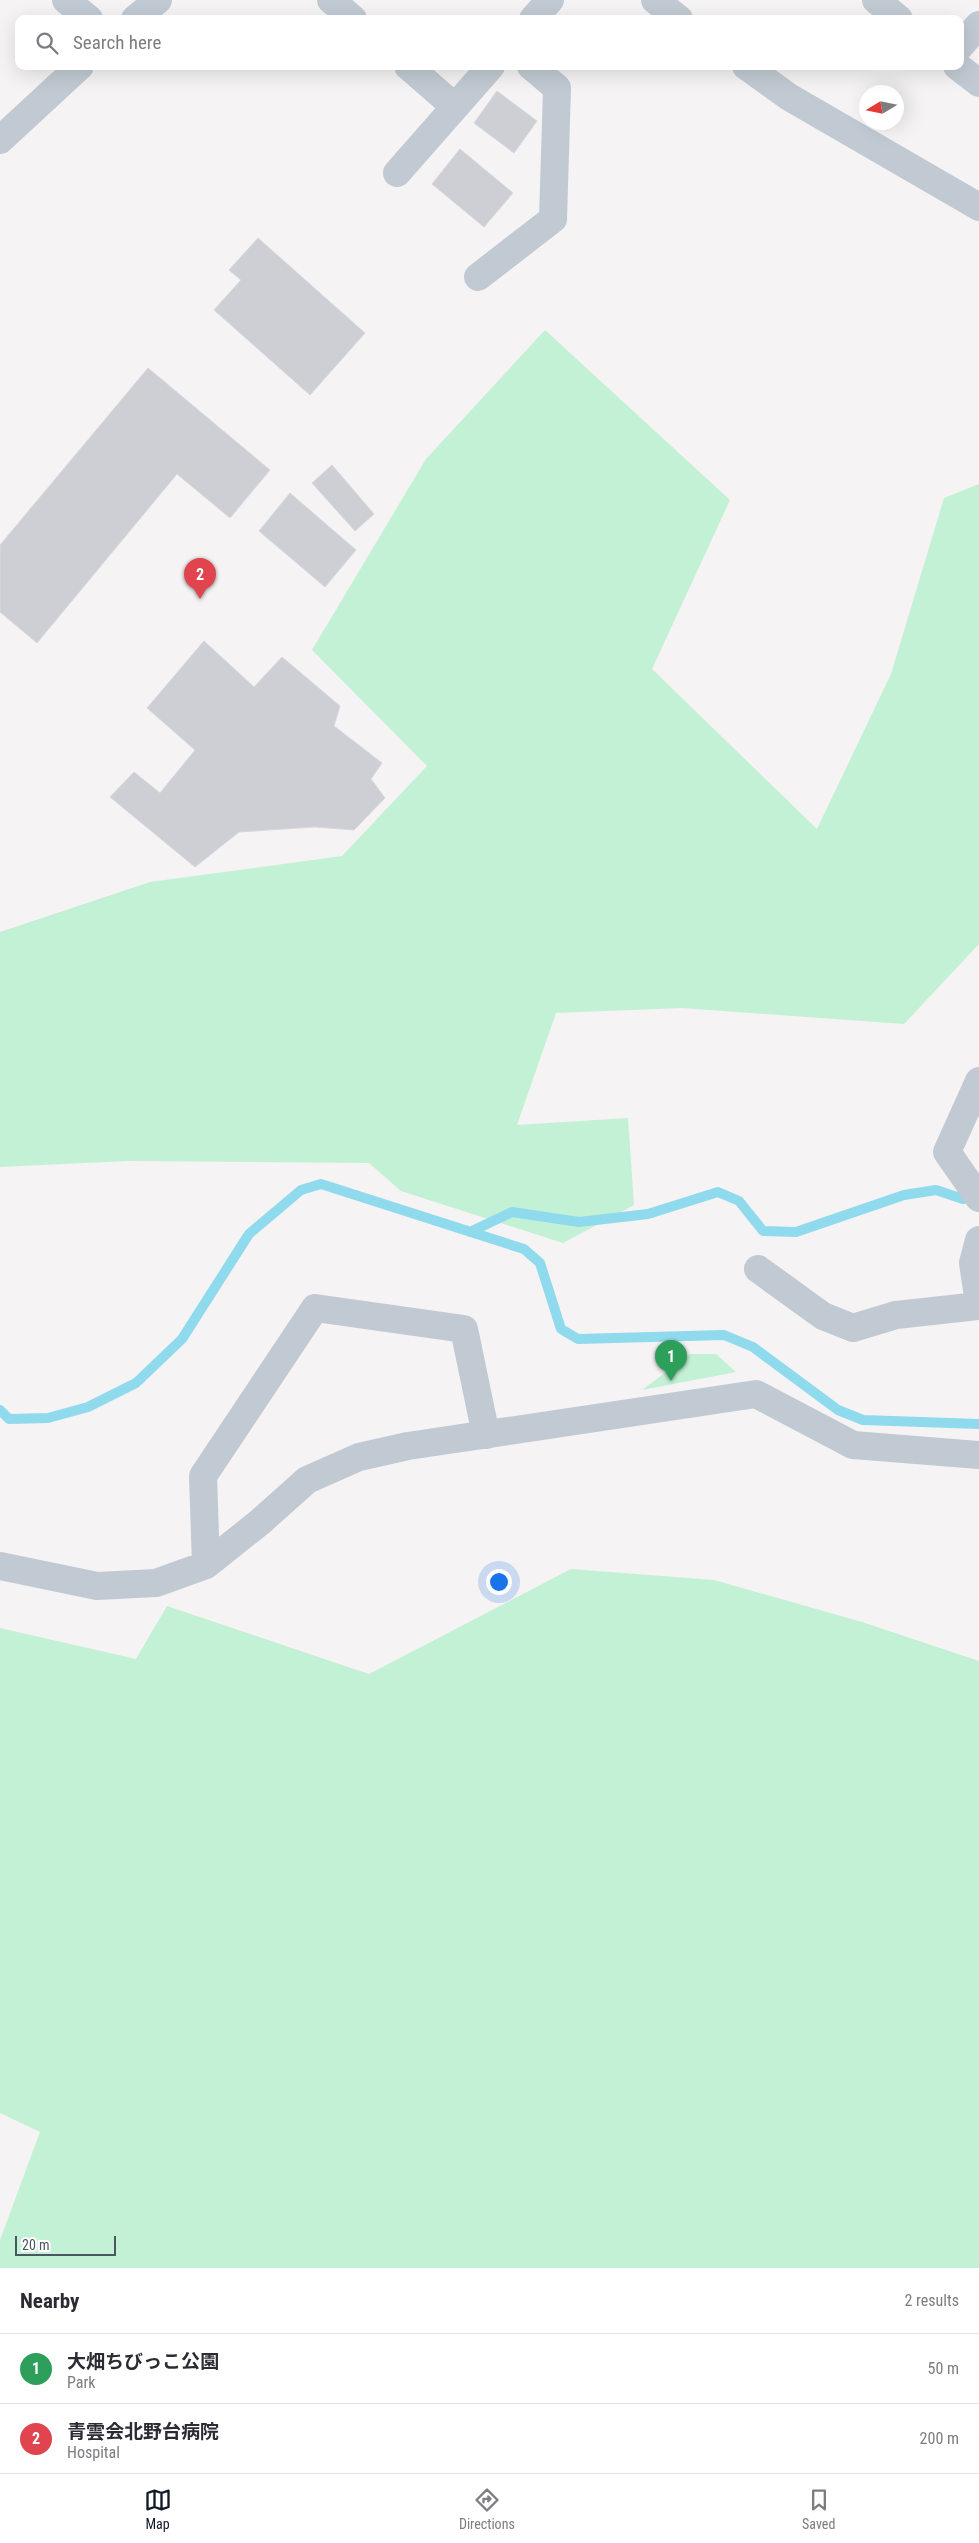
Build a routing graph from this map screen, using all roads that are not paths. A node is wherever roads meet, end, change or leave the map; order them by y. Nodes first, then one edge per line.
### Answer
1 (66, 0) edge
2 (158, 0) edge
3 (331, 0) edge
4 (550, 0) edge
5 (655, 0) edge
6 (876, 0) edge
7 (84, 15) edge
8 (140, 15) edge
9 (348, 15) edge
10 (537, 15) edge
11 (673, 15) edge
12 (894, 15) edge
13 (979, 25) edge
14 (964, 42) edge
15 (76, 70) edge
16 (413, 70) edge
17 (487, 70) edge
18 (536, 70) edge
19 (752, 70) edge
20 (962, 70) edge
21 (979, 83) edge
22 (455, 107) junction
23 (0, 140) edge
24 (397, 173) dead end
25 (979, 207) edge
26 (478, 277) dead end
27 (979, 1081) edge
28 (979, 1198) edge
29 (979, 1240) edge
30 (758, 1269) dead end
31 (979, 1305) edge
32 (486, 1435) junction
33 (979, 1455) edge
34 (206, 1565) junction
35 (0, 1566) edge

1 - 7 street
2 - 8 street
3 - 9 street
4 - 10 street
5 - 11 street
6 - 12 street
13 - 14 street
15 - 23 street
16 - 22 street
17 - 22 street
18 - 26 street
19 - 25 street
20 - 21 street
22 - 24 street
27 - 28 street
29 - 31 street
30 - 31 street
32 - 33 street
32 - 34 street
32 - 34 street
34 - 35 street

